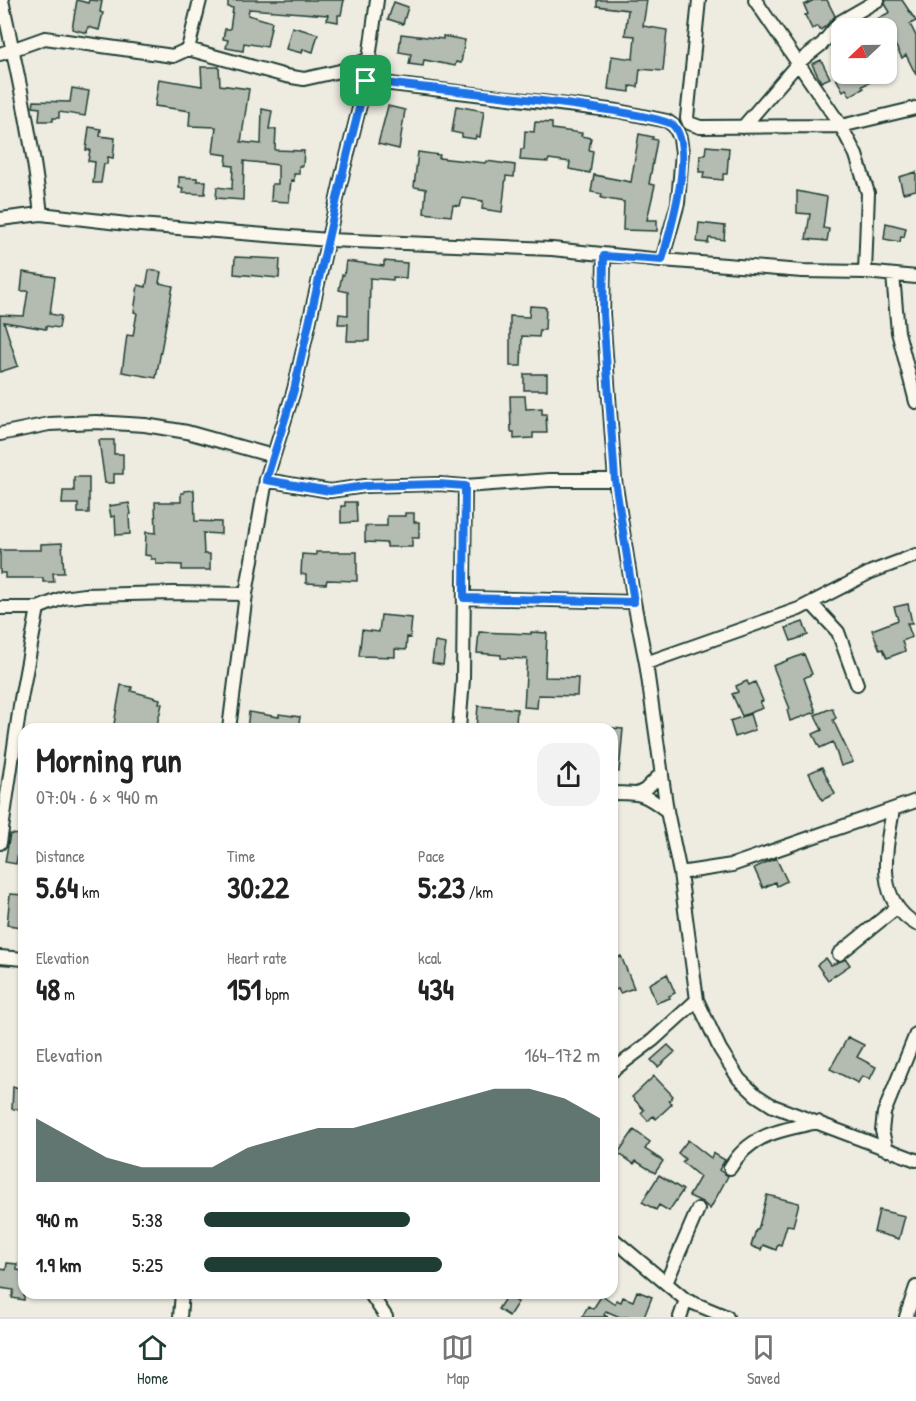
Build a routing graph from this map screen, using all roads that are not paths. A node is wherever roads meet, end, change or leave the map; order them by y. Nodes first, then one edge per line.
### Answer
1 (2, 0) edge
2 (200, 0) edge
3 (377, 0) edge
4 (699, 0) edge
5 (755, 0) edge
6 (878, 0) edge
7 (188, 49) junction
8 (6, 52) edge
9 (369, 59) junction
10 (799, 62) junction
11 (366, 81) junction
12 (916, 108) edge
13 (842, 126) junction
14 (743, 127) junction
15 (40, 214) junction
16 (0, 219) edge
17 (329, 240) junction
18 (604, 256) junction
19 (662, 260) junction
20 (865, 272) junction
21 (894, 275) junction
22 (916, 278) edge
23 (916, 402) edge
24 (0, 434) edge
25 (273, 456) junction
26 (266, 480) junction
27 (615, 480) junction
28 (465, 486) junction
29 (916, 555) edge
30 (246, 594) junction
31 (464, 598) junction
32 (634, 602) junction
33 (811, 603) junction
34 (0, 608) edge
35 (38, 608) junction
36 (646, 663) junction
37 (857, 684) dead end
38 (230, 723) edge
39 (459, 723) edge
40 (662, 773) junction
41 (618, 792) edge
42 (639, 794) junction
43 (916, 801) edge
44 (893, 810) junction
45 (667, 811) junction
46 (0, 843) edge
47 (680, 873) junction
48 (896, 908) junction
49 (916, 924) edge
50 (839, 954) dead end
51 (0, 957) edge
52 (18, 958) edge
53 (697, 1000) junction
54 (916, 1034) edge
55 (618, 1066) edge
56 (818, 1122) junction
57 (887, 1150) junction
58 (916, 1160) edge
59 (730, 1168) dead end
60 (698, 1209) dead end
61 (618, 1243) edge
62 (666, 1283) junction
63 (916, 1287) edge
64 (182, 1299) edge
65 (374, 1299) edge
66 (686, 1300) junction
67 (180, 1317) edge
68 (386, 1317) edge
69 (680, 1317) edge
70 (727, 1317) edge
71 (906, 1317) edge

1 - 8 street
2 - 7 street
3 - 9 street
4 - 14 street
5 - 10 street
6 - 10 street
7 - 8 street
7 - 9 street
8 - 15 street
9 - 11 street
10 - 13 street
10 - 14 street
11 - 17 street
11 - 19 street
12 - 13 street
13 - 14 street
13 - 20 street
15 - 16 street
15 - 17 street
17 - 18 street
17 - 25 street
18 - 19 street
18 - 27 street
19 - 20 street
20 - 21 street
21 - 22 street
21 - 23 street
24 - 25 street
25 - 26 street
26 - 28 street
26 - 30 street
27 - 28 street
27 - 32 street
28 - 31 street
29 - 33 street
30 - 35 street
30 - 38 street
31 - 32 street
31 - 39 street
32 - 36 street
33 - 36 street
33 - 37 street
34 - 35 street
35 - 46 street
36 - 40 street
40 - 42 street
40 - 45 street
41 - 42 street
42 - 45 street
43 - 44 street
44 - 47 street
44 - 48 street
45 - 47 street
47 - 53 street
48 - 49 street
48 - 50 street
51 - 52 street
53 - 55 street
53 - 56 street
54 - 57 street
56 - 57 street
56 - 59 street
57 - 58 street
60 - 62 street
61 - 62 street
62 - 66 street
63 - 71 street
64 - 67 street
65 - 68 street
66 - 69 street
66 - 70 street

